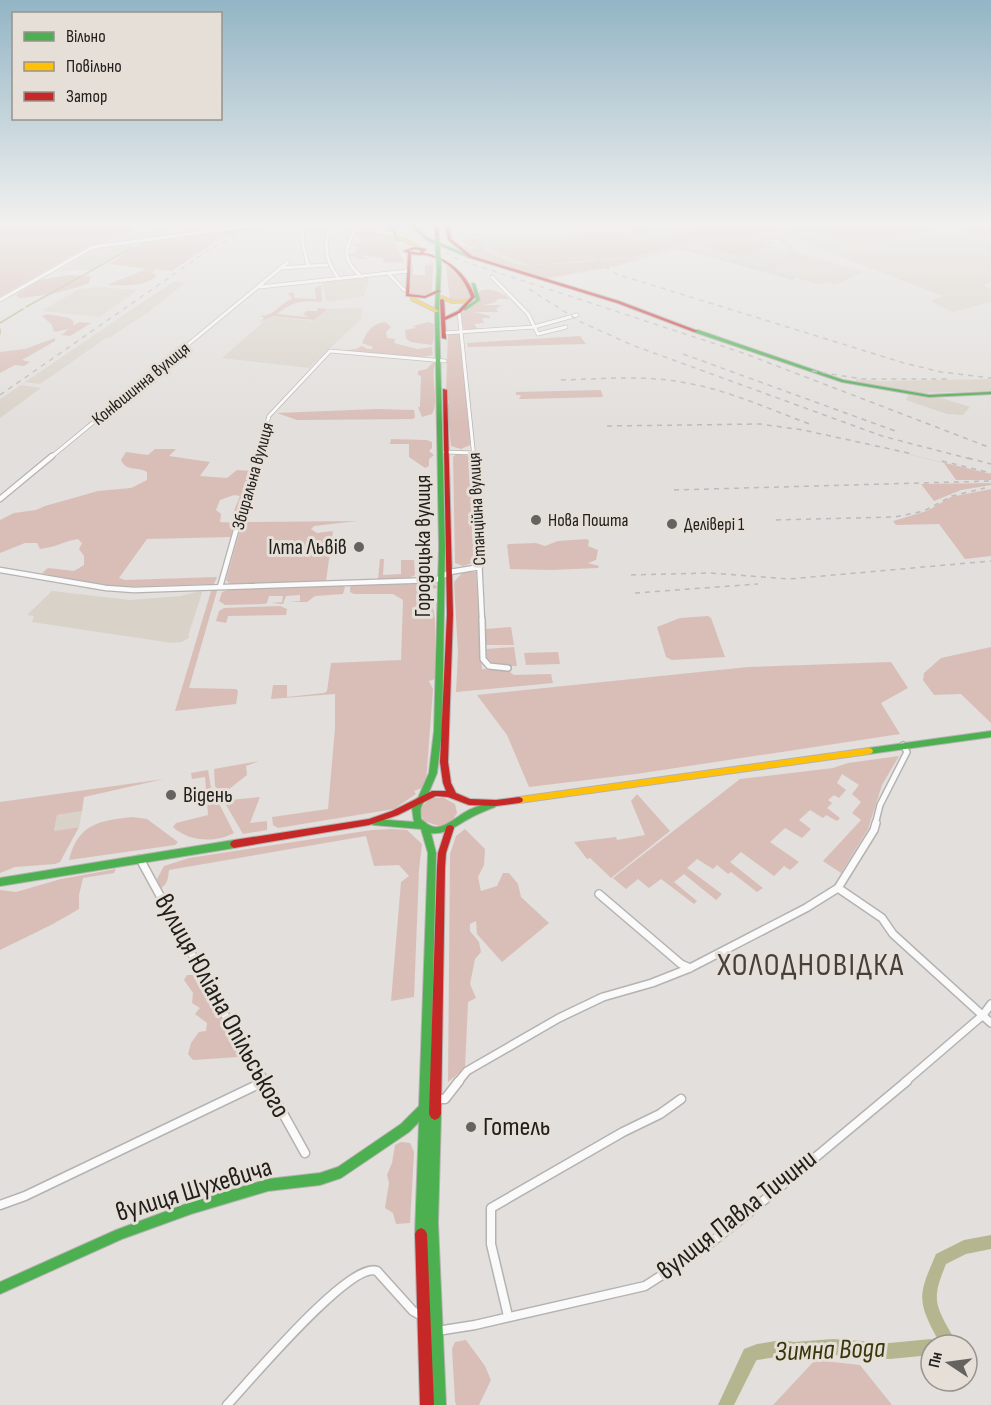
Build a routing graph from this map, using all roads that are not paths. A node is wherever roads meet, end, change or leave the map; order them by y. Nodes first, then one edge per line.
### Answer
1 (17, 291) edge
2 (255, 291) edge
3 (441, 291) edge
4 (472, 291) edge
5 (476, 291) edge
6 (505, 291) edge
7 (583, 291) edge
8 (405, 292) joint
9 (441, 294) junction
10 (0, 300) edge
11 (469, 301) junction
12 (437, 311) junction
13 (459, 312) junction
14 (577, 315) dead end
15 (443, 319) junction
16 (534, 327) junction
17 (566, 327) dead end
18 (463, 332) junction
19 (444, 333) junction
20 (442, 361) junction
21 (991, 393) edge
22 (444, 452) junction
23 (475, 453) junction
24 (0, 499) edge
25 (480, 567) junction
26 (0, 570) edge
27 (446, 575) junction
28 (220, 587) junction
29 (508, 668) dead end
30 (991, 734) edge
31 (903, 746) junction
32 (455, 797) junction
33 (421, 800) junction
34 (495, 803) junction
35 (461, 819) junction
36 (369, 822) junction
37 (423, 826) junction
38 (450, 828) junction
39 (140, 859) junction
40 (0, 882) edge
41 (838, 888) junction
42 (599, 894) dead end
43 (690, 969) junction
44 (991, 1004) edge
45 (983, 1015) junction
46 (991, 1023) edge
47 (265, 1081) junction
48 (436, 1099) junction
49 (681, 1099) dead end
50 (424, 1109) junction
51 (305, 1154) dead end
52 (0, 1205) edge
53 (0, 1288) edge
54 (508, 1316) junction
55 (424, 1318) junction
56 (435, 1331) junction
57 (226, 1405) edge
58 (427, 1405) edge
59 (439, 1405) edge

1 - 10 street
2 - 24 street, Конюшинна вулиця
3 - 9 main road, Городоцька вулиця, bridge
4 - 11 main road
5 - 13 main road
6 - 16 street
7 - 21 main road
8 - 9 main road
8 - 12 main road
9 - 11 main road
9 - 12 main road, Городоцька вулиця
9 - 15 main road, Городоцька вулиця
11 - 13 main road
12 - 20 main road, Городоцька вулиця
13 - 15 main road
13 - 18 street, Станційна вулиця
14 - 16 street
15 - 19 main road, Городоцька вулиця
16 - 17 street
16 - 18 street
18 - 19 street
18 - 23 street, Станційна вулиця
19 - 20 main road, Городоцька вулиця
20 - 22 main road, Городоцька вулиця
20 - 28 street, Збиральна вулиця
22 - 23 street
22 - 27 main road, Городоцька вулиця
23 - 25 street, Станційна вулиця
25 - 27 street
25 - 29 street, Станційна вулиця
26 - 28 street
27 - 28 street
27 - 32 main road, Городоцька вулиця
27 - 33 main road, Городоцька вулиця
30 - 31 main road
31 - 34 main road
31 - 41 street
32 - 33 main road
32 - 34 main road
32 - 35 main road
33 - 36 main road
33 - 37 main road
34 - 35 main road
35 - 38 main road
36 - 37 main road
36 - 39 main road
37 - 38 main road
37 - 50 main road
38 - 48 main road
39 - 40 main road
39 - 47 street, вулиця Юліана Опільського
41 - 43 street
41 - 45 street
42 - 43 street
43 - 48 street
44 - 45 street, вулиця Павла Тичини
45 - 46 street
45 - 54 street, вулиця Павла Тичини
47 - 51 street, вулиця Юліана Опільського
47 - 52 street
48 - 56 main road
49 - 54 street
50 - 53 main road, вулиця Шухевича
50 - 55 main road
54 - 56 street, вулиця Павла Тичини
55 - 57 street
55 - 58 main road
56 - 59 main road

